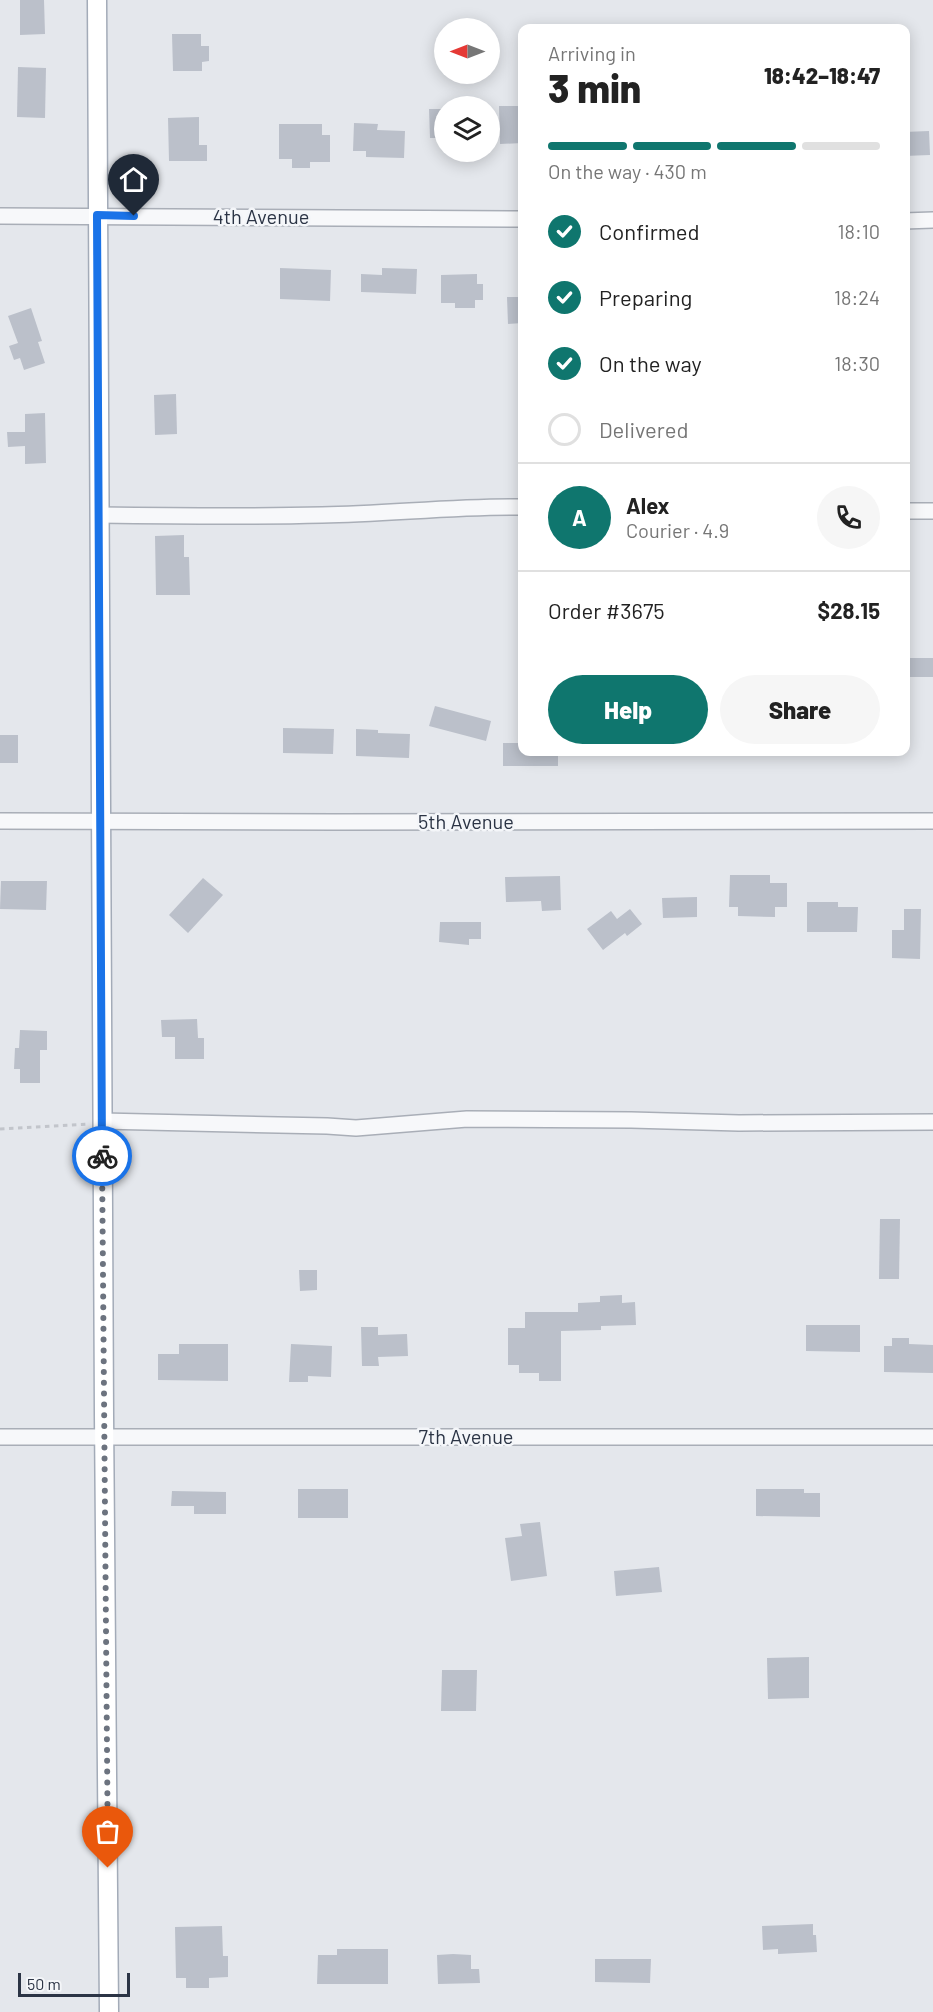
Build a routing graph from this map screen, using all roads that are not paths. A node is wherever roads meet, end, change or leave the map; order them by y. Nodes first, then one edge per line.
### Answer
1 (97, 0) edge
2 (97, 215) junction
3 (0, 216) edge
4 (518, 219) edge
5 (933, 220) edge
6 (910, 221) edge
7 (518, 507) edge
8 (910, 511) edge
9 (933, 511) edge
10 (99, 515) junction
11 (0, 820) edge
12 (101, 820) junction
13 (933, 821) edge
14 (102, 1121) junction
15 (933, 1122) edge
16 (0, 1437) edge
17 (104, 1437) junction
18 (933, 1437) edge
19 (109, 2012) edge

1 - 2 main road
2 - 3 street, 4th Avenue
2 - 4 street, 4th Avenue
2 - 10 main road
5 - 6 street
7 - 10 street
8 - 9 street
10 - 12 main road
11 - 12 street, 5th Avenue
12 - 13 street, 5th Avenue
12 - 14 main road
14 - 15 street
14 - 17 main road
16 - 17 street, 7th Avenue
17 - 18 street, 7th Avenue
17 - 19 main road

